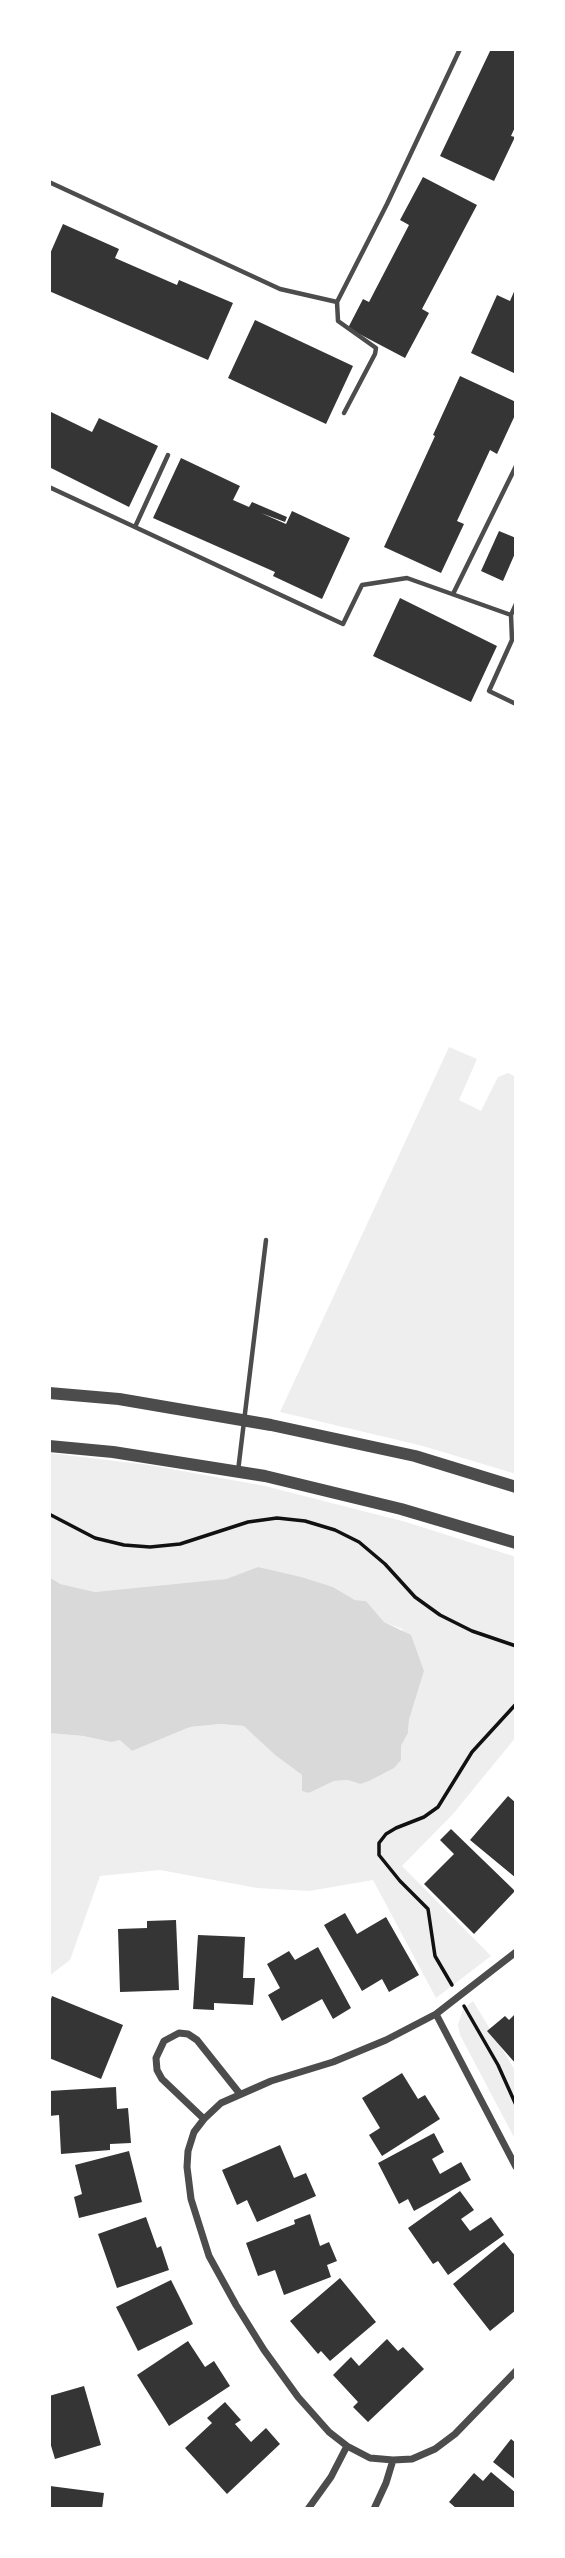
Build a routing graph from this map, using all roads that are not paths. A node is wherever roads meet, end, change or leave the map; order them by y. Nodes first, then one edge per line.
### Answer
1 (460, 49) edge
2 (49, 183) edge
3 (337, 302) junction
4 (344, 413) dead end
5 (168, 455) dead end
6 (516, 466) edge
7 (49, 487) edge
8 (135, 527) junction
9 (453, 594) junction
10 (516, 604) edge
11 (510, 615) junction
12 (516, 704) edge
13 (266, 1240) dead end
14 (49, 1393) edge
15 (245, 1420) junction
16 (49, 1446) edge
17 (238, 1472) junction
18 (516, 1486) edge
19 (516, 1543) edge
20 (516, 1952) edge
21 (436, 2014) junction
22 (240, 2094) junction
23 (204, 2119) junction
24 (516, 2167) edge
25 (516, 2371) edge
26 (346, 2446) junction
27 (393, 2460) junction
28 (308, 2509) edge
29 (373, 2509) edge

1 - 3 lane
2 - 3 lane
3 - 4 lane
5 - 8 lane
6 - 9 lane
7 - 8 lane
8 - 9 lane
9 - 11 lane
10 - 11 lane
11 - 12 lane
13 - 15 lane
14 - 15 street
15 - 17 lane
15 - 18 street
16 - 17 street
17 - 19 street
20 - 21 street
21 - 22 street
21 - 24 street
22 - 23 street
22 - 23 street
23 - 26 street
25 - 27 street
26 - 27 street
26 - 28 street
27 - 29 street

